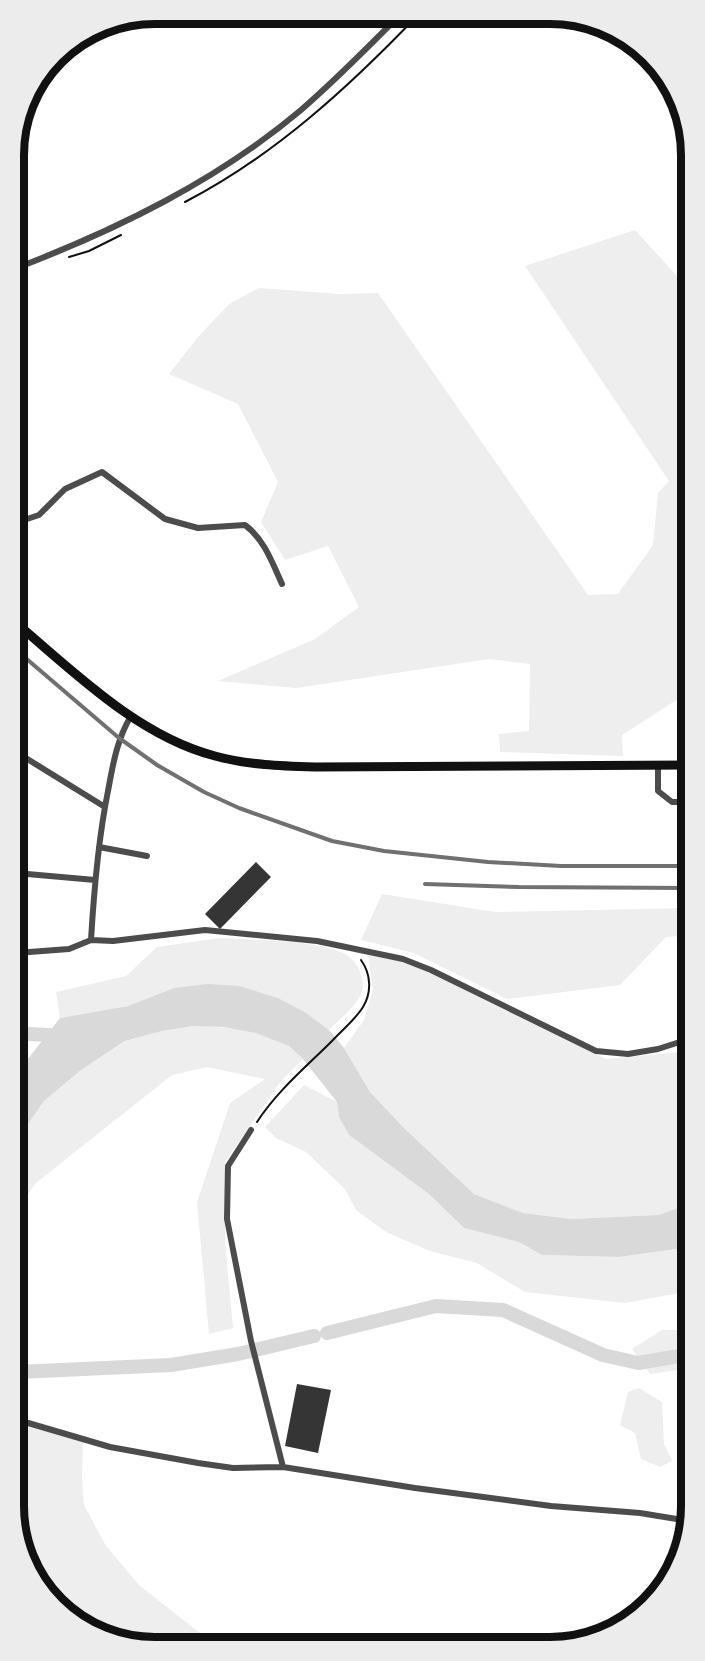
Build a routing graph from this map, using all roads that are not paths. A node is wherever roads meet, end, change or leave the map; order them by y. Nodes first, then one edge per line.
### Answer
1 (391, 24) edge
2 (24, 265) edge
3 (24, 520) edge
4 (282, 584) dead end
5 (24, 630) edge
6 (131, 716) junction
7 (24, 757) edge
8 (658, 765) junction
9 (681, 765) edge
10 (681, 802) edge
11 (105, 807) junction
12 (99, 847) junction
13 (147, 856) dead end
14 (24, 874) edge
15 (95, 880) junction
16 (91, 940) junction
17 (24, 952) edge
18 (681, 1042) edge
19 (251, 1130) road end
20 (24, 1422) edge
21 (283, 1467) junction
22 (680, 1520) edge

1 - 2 street
3 - 4 street
5 - 6 main road
6 - 8 main road
6 - 11 street
7 - 11 street
8 - 9 main road
8 - 10 street
11 - 12 street
12 - 13 street
12 - 15 street
14 - 15 street
15 - 16 street
16 - 17 street
16 - 18 street
19 - 21 street
20 - 21 street
21 - 22 street

